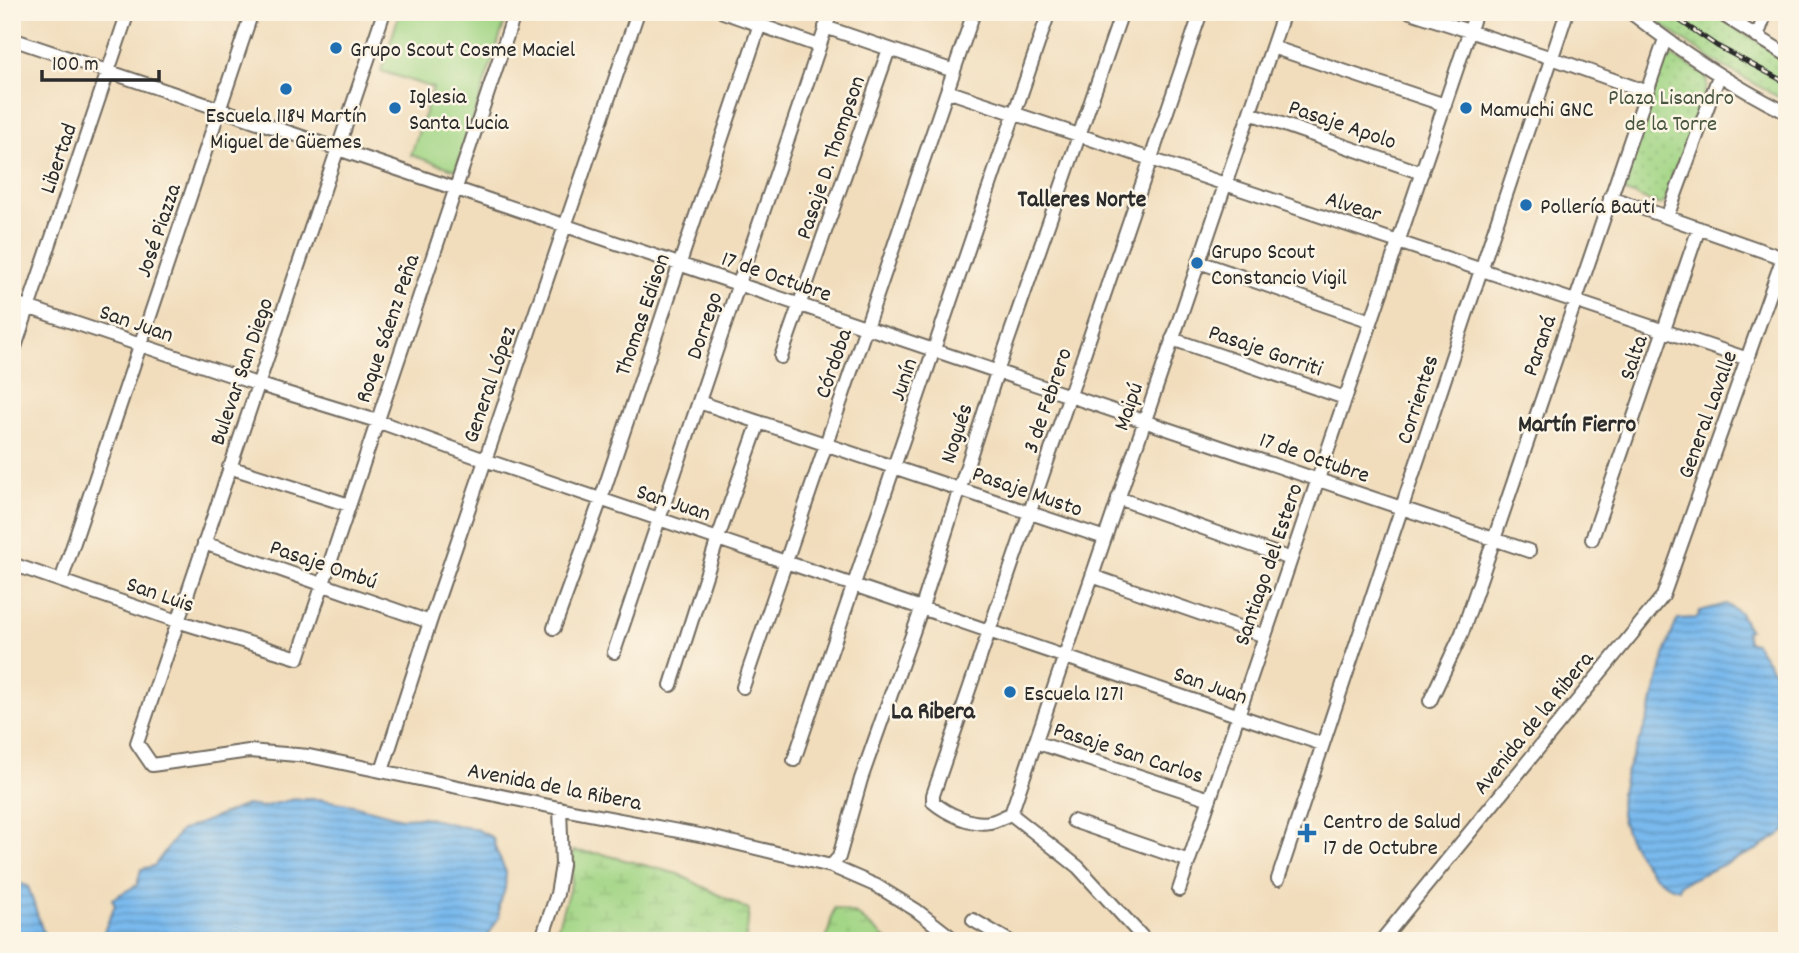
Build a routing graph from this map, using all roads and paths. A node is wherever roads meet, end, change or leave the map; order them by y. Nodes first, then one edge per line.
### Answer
1 (128, 12) edge
2 (253, 12) edge
3 (384, 12) edge
4 (514, 12) edge
5 (639, 12) edge
6 (723, 12) edge
7 (831, 12) edge
8 (974, 12) edge
9 (1049, 12) edge
10 (1122, 12) edge
11 (1200, 12) edge
12 (1284, 12) edge
13 (1410, 12) edge
14 (1476, 12) edge
15 (1567, 12) edge
16 (1630, 12) edge
17 (1718, 12) edge
18 (1766, 12) edge
19 (762, 19) edge
20 (825, 27) junction
21 (1469, 32) junction
22 (1757, 37) junction
23 (12, 39) edge
24 (1665, 39) junction
25 (819, 46) junction
26 (1272, 47) junction
27 (889, 49) junction
28 (1787, 55) edge
29 (1552, 58) junction
30 (108, 71) junction
31 (954, 71) junction
32 (1719, 76) junction
33 (947, 91) junction
34 (1647, 92) junction
35 (1445, 105) junction
36 (220, 109) junction
37 (1250, 113) junction
38 (1787, 113) edge
39 (1014, 114) junction
40 (1080, 135) junction
41 (337, 149) junction
42 (1150, 159) junction
43 (1422, 173) junction
44 (1225, 184) junction
45 (455, 189) junction
46 (1610, 197) junction
47 (1667, 217) junction
48 (565, 225) junction
49 (1699, 228) junction
50 (1398, 242) junction
51 (1785, 252) edge
52 (1199, 262) junction
53 (680, 264) junction
54 (1481, 270) junction
55 (739, 284) junction
56 (1575, 301) junction
57 (12, 302) edge
58 (799, 305) junction
59 (29, 307) junction
60 (1371, 321) junction
61 (866, 327) junction
62 (1663, 331) junction
63 (1172, 339) junction
64 (140, 345) junction
65 (934, 350) junction
66 (12, 356) edge
67 (781, 357) dead end
68 (1748, 359) junction
69 (998, 372) junction
70 (257, 384) junction
71 (1069, 396) junction
72 (1345, 398) junction
73 (699, 402) junction
74 (377, 421) junction
75 (1144, 421) junction
76 (759, 422) junction
77 (826, 444) junction
78 (485, 460) junction
79 (229, 467) junction
80 (894, 467) junction
81 (1318, 478) junction
82 (959, 489) junction
83 (1118, 498) junction
84 (601, 499) junction
85 (349, 505) junction
86 (1402, 508) junction
87 (1029, 513) junction
88 (660, 519) junction
89 (718, 538) junction
90 (1105, 538) junction
91 (1592, 539) dead end
92 (1493, 540) junction
93 (204, 543) junction
94 (1529, 551) dead end
95 (1291, 559) junction
96 (786, 561) junction
97 (12, 564) edge
98 (1092, 576) junction
99 (61, 581) junction
100 (855, 584) junction
101 (323, 585) junction
102 (1663, 596) joint
103 (922, 607) junction
104 (177, 621) junction
105 (430, 622) junction
106 (554, 628) dead end
107 (989, 630) junction
108 (1265, 636) junction
109 (614, 652) dead end
110 (1065, 656) junction
111 (298, 658) joint
112 (671, 685) dead end
113 (743, 687) dead end
114 (1430, 701) dead end
115 (1238, 715) junction
116 (1035, 742) junction
117 (137, 743) joint
118 (1322, 744) junction
119 (794, 760) dead end
120 (382, 771) junction
121 (1210, 799) junction
122 (560, 808) junction
123 (1011, 814) junction
124 (1073, 821) dead end
125 (1189, 861) junction
126 (831, 866) junction
127 (1278, 879) dead end
128 (1179, 890) dead end
129 (973, 920) dead end
130 (541, 941) edge
131 (956, 941) edge
132 (1009, 941) edge
133 (1146, 941) edge
134 (1381, 941) edge

1 - 30 street, Libertad
2 - 36 street, José Piazza
3 - 41 street, Bulevar San Diego
4 - 45 street, Roque Sáenz Peña
5 - 48 street, General López
6 - 19 street
7 - 20 street, Dorrego
8 - 31 street, Córdoba
9 - 39 street, Junín
10 - 40 street, Nogués
11 - 42 street, 3 de Febrero
12 - 26 street, Maipú
13 - 21 street
14 - 21 street, Santiago del Estero
15 - 29 street, Corrientes
16 - 24 street
17 - 22 street
18 - 22 street
19 - 25 street
19 - 53 street, Thomas Edison
20 - 25 street, Dorrego
20 - 27 street
21 - 29 street
21 - 35 street, Santiago del Estero
22 - 28 street
23 - 30 street, 17 de Octubre
24 - 32 street
24 - 34 street, Paraná
25 - 55 street, Dorrego
26 - 35 street
26 - 37 street, Maipú
27 - 31 street
27 - 58 street, Pasaje D. Thompson
29 - 34 street
29 - 54 street, Corrientes
30 - 36 street, 17 de Octubre
30 - 59 street, Libertad
31 - 33 street, Córdoba
32 - 38 street
32 - 47 street
33 - 39 street, Alvear
33 - 61 street, Córdoba
34 - 46 street, Paraná
35 - 43 street, Santiago del Estero
36 - 41 street, 17 de Octubre
36 - 64 street, José Piazza
37 - 43 street, Pasaje Apolo
37 - 44 street, Maipú
39 - 40 street, Alvear
39 - 65 street, Junín
40 - 42 street, Alvear
40 - 69 street, Nogués
41 - 45 street, 17 de Octubre
41 - 70 street, Bulevar San Diego
42 - 44 street, Alvear
42 - 71 street, 3 de Febrero
43 - 50 street, Santiago del Estero
44 - 50 street, Alvear
44 - 52 street, Maipú
45 - 48 street, 17 de Octubre
45 - 74 street, Roque Sáenz Peña
46 - 47 street
46 - 56 street, Paraná
47 - 49 street
48 - 53 street, 17 de Octubre
48 - 78 street, General López
49 - 51 street
49 - 62 street, Salta
50 - 54 street, Alvear
50 - 60 street, Santiago del Estero
51 - 68 street, General Lavalle
52 - 60 street
52 - 63 street, Maipú
53 - 55 street, 17 de Octubre
53 - 84 street, Thomas Edison
54 - 56 street, Alvear
54 - 86 street, Corrientes
55 - 58 street, 17 de Octubre
55 - 73 street, Dorrego
56 - 62 street, Alvear
56 - 92 street, Paraná
57 - 59 street, San Juan
58 - 61 street, 17 de Octubre
58 - 67 street, Pasaje D. Thompson
59 - 64 street, San Juan
59 - 66 street, Libertad
60 - 72 street, Santiago del Estero
61 - 65 street, 17 de Octubre
61 - 77 street, Córdoba
62 - 68 street, Alvear
62 - 91 street, Salta
63 - 72 street, Pasaje Gorriti
63 - 75 street, Maipú
64 - 70 street, San Juan
64 - 99 street, José Piazza
65 - 69 street, 17 de Octubre
65 - 80 street, Junín
68 - 102 street, General Lavalle
69 - 71 street, 17 de Octubre
69 - 82 street, Nogués
70 - 74 street, San Juan
70 - 79 street, Bulevar San Diego
71 - 75 street, 17 de Octubre
71 - 87 street, 3 de Febrero
72 - 81 street, Santiago del Estero
73 - 76 street, Pasaje Musto
73 - 88 street, Dorrego
74 - 78 street, San Juan
74 - 85 street, Roque Sáenz Peña
75 - 81 street, 17 de Octubre
75 - 83 street, Maipú
76 - 77 street, Pasaje Musto
76 - 89 street
77 - 80 street, Pasaje Musto
77 - 96 street, Córdoba
78 - 84 street, San Juan
78 - 105 street, General López
79 - 85 street
79 - 93 street, Bulevar San Diego
80 - 82 street, Pasaje Musto
80 - 100 street, Junín
81 - 86 street, 17 de Octubre
81 - 95 street, Santiago del Estero
82 - 87 street, Pasaje Musto
82 - 103 street, Nogués
83 - 90 street, Maipú
83 - 95 street
84 - 88 street, San Juan
84 - 106 street, Thomas Edison
85 - 101 street, Roque Sáenz Peña
86 - 92 street, 17 de Octubre
86 - 118 street, Corrientes
87 - 90 street, Pasaje Musto
87 - 107 street, 3 de Febrero
88 - 89 street, San Juan
88 - 109 street, Dorrego
89 - 96 street, San Juan
89 - 112 street
90 - 98 street, Maipú
92 - 94 street, 17 de Octubre
92 - 114 street, Paraná
93 - 101 street, Pasaje Ombú
93 - 104 street, Bulevar San Diego
95 - 108 street, Santiago del Estero
96 - 100 street, San Juan
96 - 113 street, Córdoba
97 - 99 street, San Luis
98 - 108 street
98 - 110 street, Maipú
99 - 104 street, San Luis
100 - 103 street, San Juan
100 - 119 street, Junín
101 - 105 street, Pasaje Ombú
101 - 111 street, Roque Sáenz Peña
102 - 134 street, Avenida de la Ribera
103 - 107 street, San Juan
103 - 126 street, Nogués
104 - 111 street, San Luis
104 - 117 street, Bulevar San Diego
105 - 120 street, General López
107 - 110 street, San Juan
107 - 123 street, 3 de Febrero
108 - 115 street, Santiago del Estero
110 - 115 street, San Juan
110 - 116 street, Maipú
115 - 118 street, San Juan
115 - 121 street, Santiago del Estero
116 - 121 street, Pasaje San Carlos
116 - 123 street, Maipú
117 - 120 street, Avenida de la Ribera
118 - 127 street, Corrientes
120 - 122 street, Avenida de la Ribera
121 - 125 street, Santiago del Estero
122 - 126 street, Avenida de la Ribera
122 - 130 street
123 - 133 street
124 - 125 street
125 - 128 street, Santiago del Estero
126 - 131 street, Avenida de la Ribera
129 - 132 street

